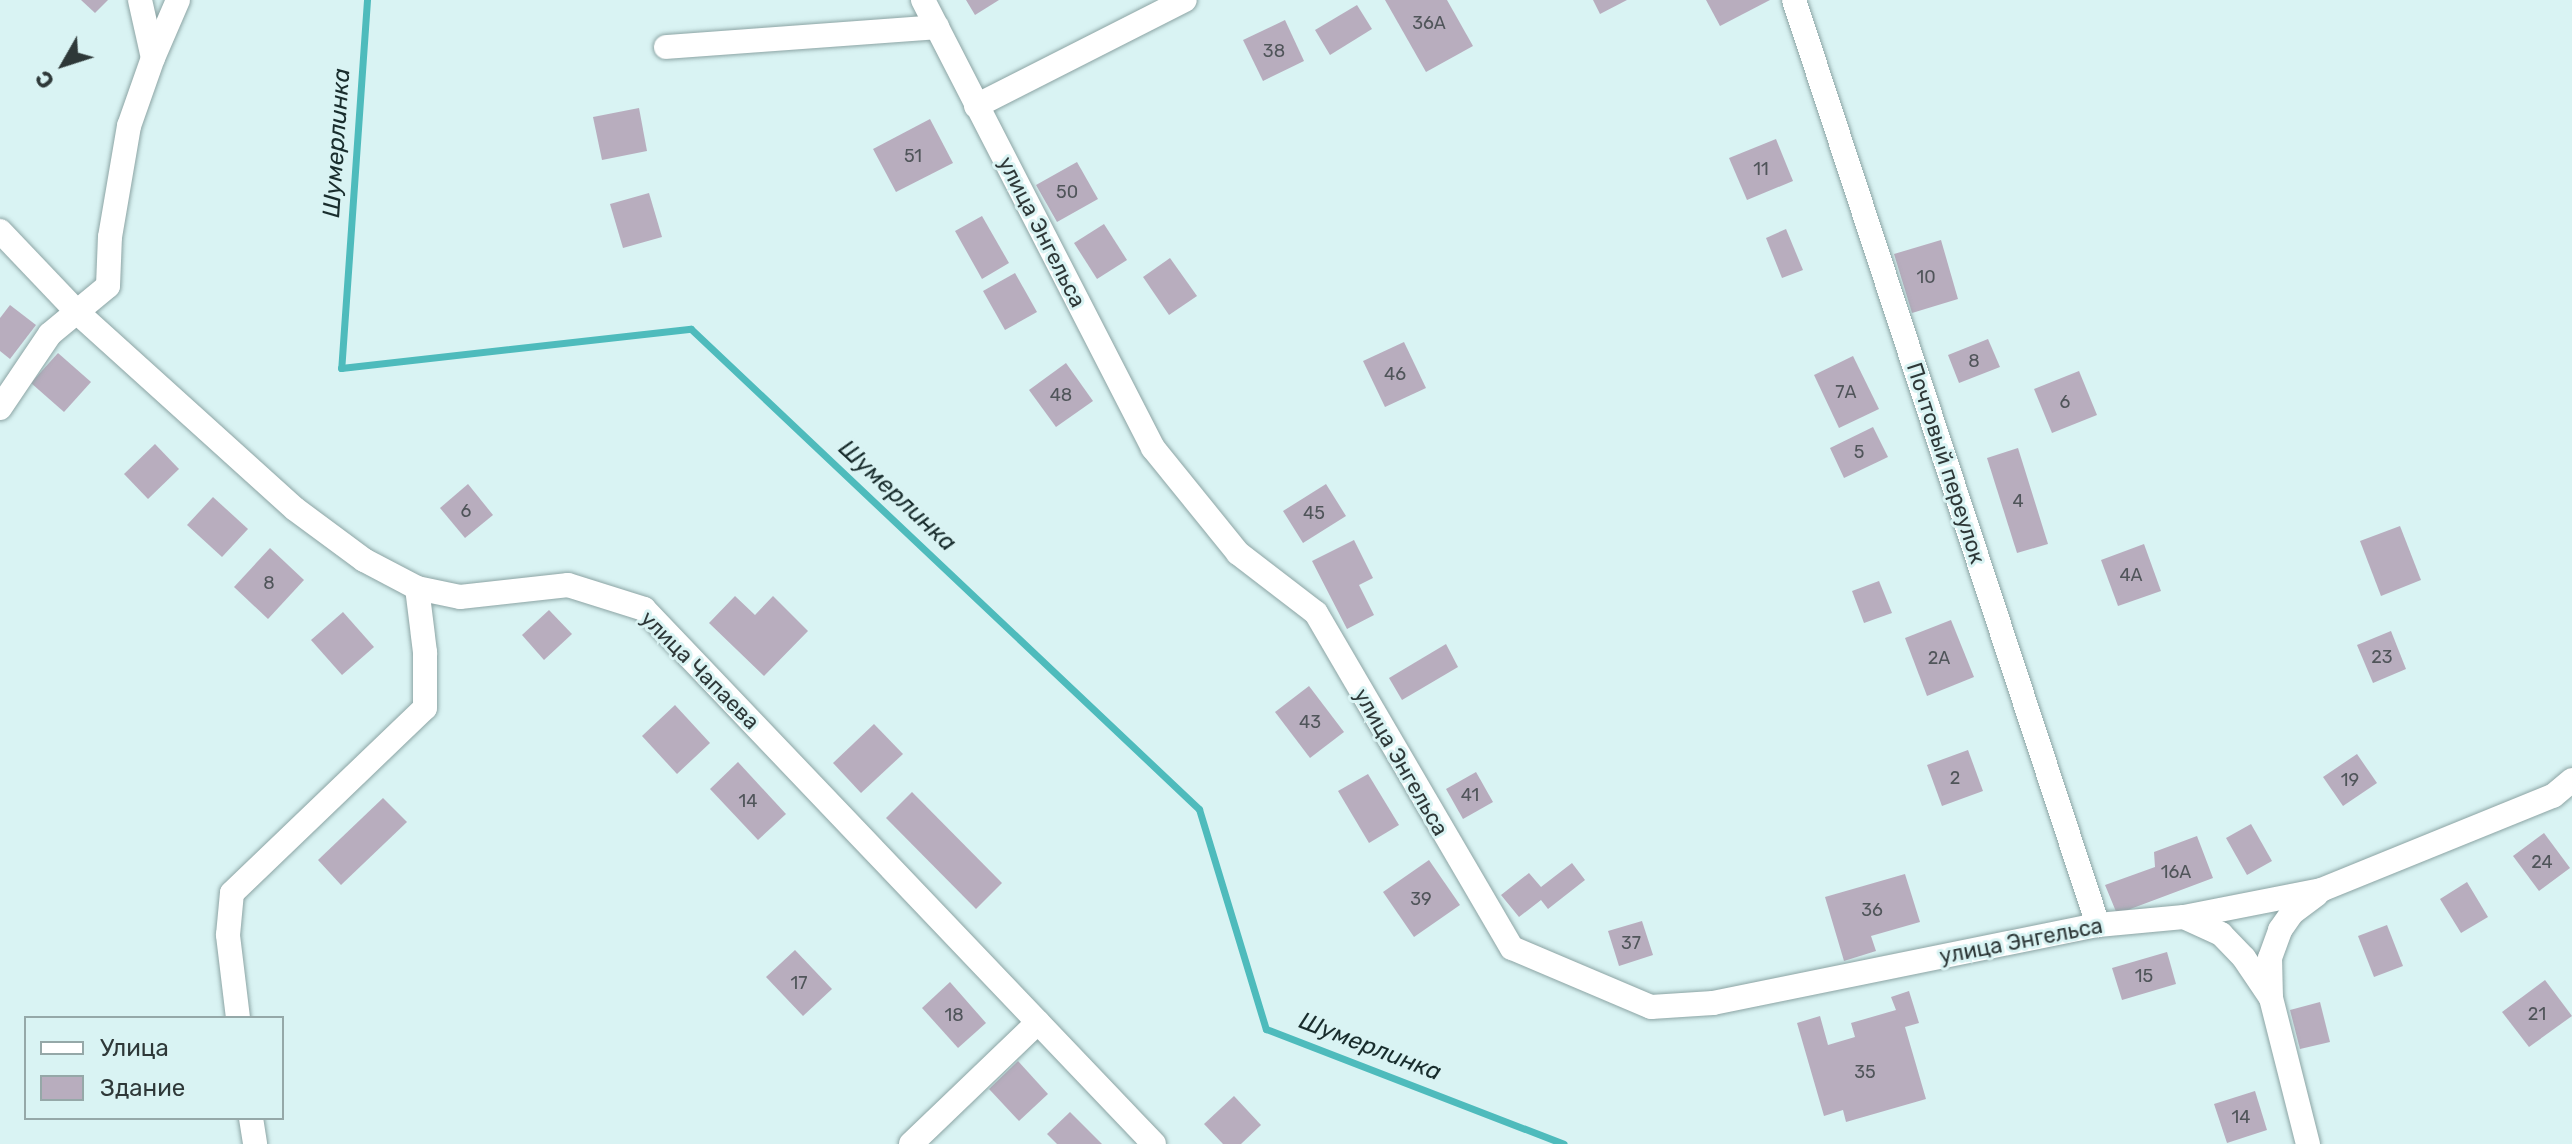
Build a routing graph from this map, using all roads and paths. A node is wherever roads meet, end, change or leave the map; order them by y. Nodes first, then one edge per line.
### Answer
1 (140, 0) edge
2 (178, 0) edge
3 (923, 0) edge
4 (1185, 0) edge
5 (1794, 0) edge
6 (937, 27) junction
7 (666, 47) dead end
8 (153, 58) junction
9 (976, 106) junction
10 (0, 231) edge
11 (78, 313) junction
12 (0, 408) edge
13 (417, 588) junction
14 (2572, 780) edge
15 (2321, 890) junction
16 (2184, 917) junction
17 (2098, 925) junction
18 (2271, 998) junction
19 (238, 1016) edge
20 (1038, 1022) junction
21 (251, 1120) edge
22 (255, 1144) edge
23 (911, 1144) edge
24 (1154, 1144) edge
25 (2308, 1144) edge

1 - 8 street
2 - 8 street
3 - 6 street, улица Энгельса
4 - 9 street
5 - 17 street, Почтовый переулок
6 - 7 street
6 - 9 street, улица Энгельса
8 - 11 street
9 - 17 street, улица Энгельса
10 - 11 street, улица Чапаева
11 - 12 street
11 - 13 street, улица Чапаева
13 - 19 street
13 - 20 street, улица Чапаева
14 - 15 street, улица Энгельса
15 - 16 street, улица Энгельса
15 - 18 street
16 - 17 street, улица Энгельса
16 - 18 street, улица Энгельса
18 - 25 street, улица Энгельса
20 - 23 street
20 - 24 street, улица Чапаева
21 - 22 street

